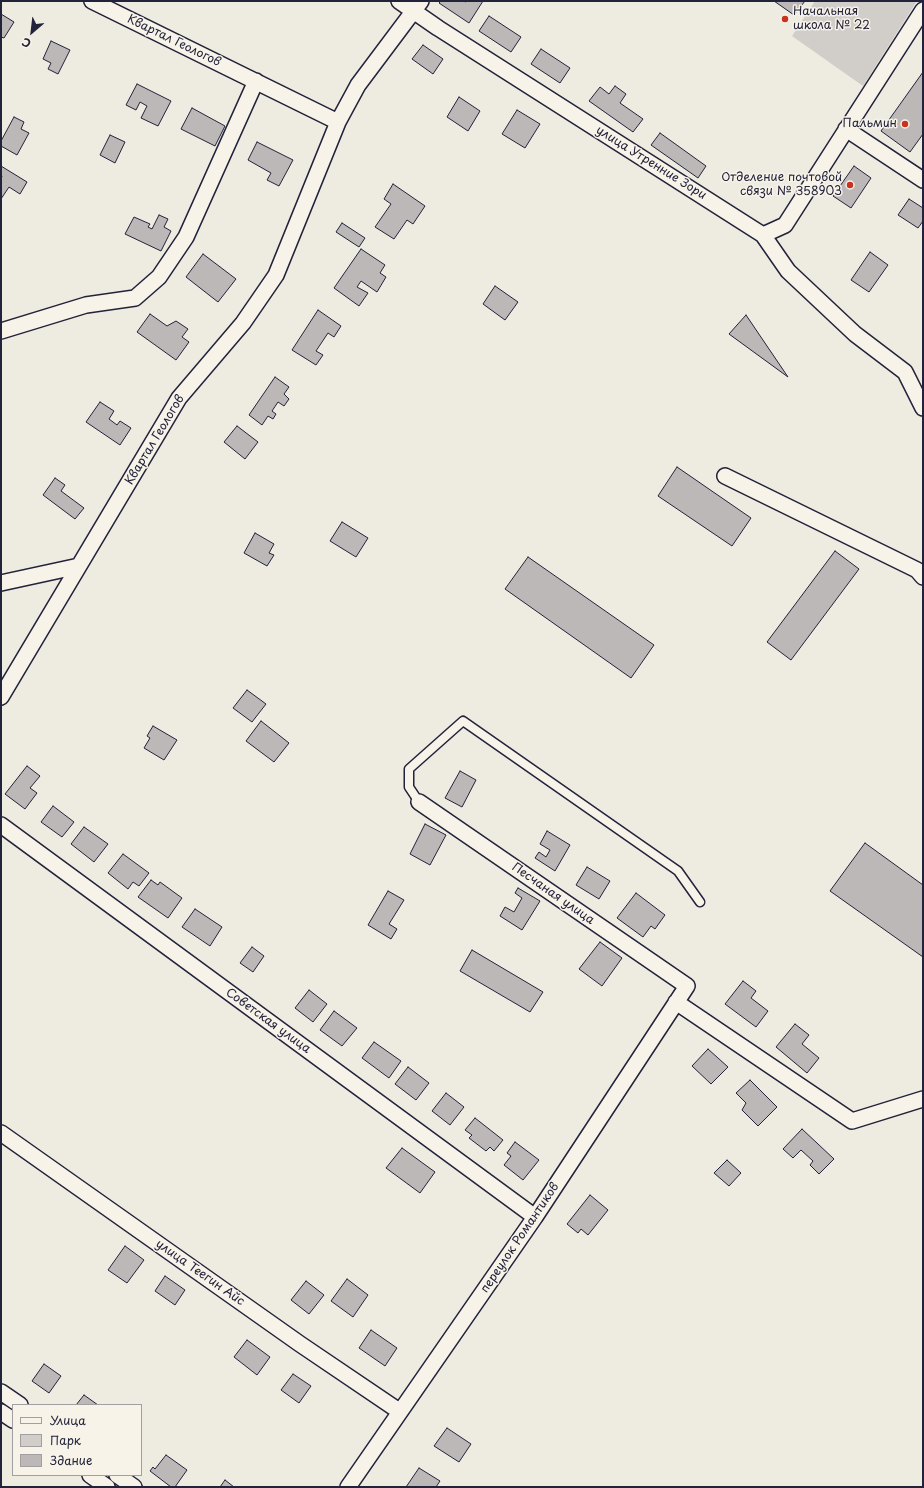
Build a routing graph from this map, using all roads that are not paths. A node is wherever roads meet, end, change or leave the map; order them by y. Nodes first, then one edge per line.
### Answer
1 (92, 1) edge
2 (398, 1) edge
3 (418, 6) edge
4 (923, 10) edge
5 (256, 82) junction
6 (338, 122) junction
7 (846, 128) junction
8 (923, 180) edge
9 (763, 235) junction
10 (1, 331) edge
11 (923, 408) edge
12 (725, 476) dead end
13 (79, 566) junction
14 (920, 574) edge
15 (1, 583) edge
16 (1, 697) edge
17 (419, 802) joint
18 (1, 824) edge
19 (700, 902) dead end
20 (687, 986) joint
21 (676, 1002) junction
22 (923, 1099) edge
23 (1, 1133) edge
24 (535, 1216) junction
25 (1, 1392) edge
26 (19, 1404) edge
27 (400, 1411) junction
28 (1, 1412) edge
29 (12, 1419) edge
30 (91, 1476) edge
31 (118, 1476) edge
32 (107, 1487) edge
33 (134, 1487) edge
34 (348, 1487) edge

1 - 5 street, Квартал Геологов
2 - 3 street, улица Утренние Зори
3 - 6 street, Квартал Геологов
3 - 9 street, улица Утренние Зори
4 - 7 street
5 - 6 street, Квартал Геологов
5 - 10 street
6 - 13 street, Квартал Геологов
7 - 8 street
7 - 9 street
9 - 11 street, улица Утренние Зори
12 - 14 street
13 - 15 street
13 - 16 street, Квартал Геологов
17 - 19 lane
17 - 20 street, Песчаная улица
18 - 24 street, Советская улица
20 - 21 street, переулок Романтиков
21 - 22 street
21 - 24 street, переулок Романтиков
23 - 27 street, улица Теегин Айс
24 - 27 street, переулок Романтиков
25 - 26 street
27 - 34 street, переулок Романтиков
28 - 29 street
30 - 32 street
31 - 33 street

